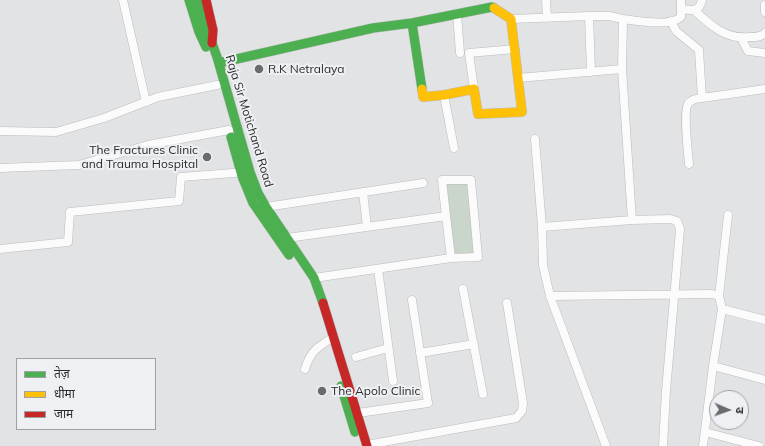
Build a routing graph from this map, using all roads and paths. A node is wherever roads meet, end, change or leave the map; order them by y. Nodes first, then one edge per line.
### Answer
1 (123, 0) edge
2 (189, 0) edge
3 (197, 0) edge
4 (206, 0) edge
5 (546, 0) edge
6 (681, 0) edge
7 (702, 0) edge
8 (490, 3) edge
9 (765, 4) edge
10 (681, 9) junction
11 (694, 10) junction
12 (765, 12) edge
13 (457, 14) junction
14 (589, 16) junction
15 (511, 18) junction
16 (547, 18) junction
17 (623, 19) junction
18 (671, 21) junction
19 (412, 23) junction
20 (765, 33) edge
21 (741, 38) junction
22 (209, 42) junction
23 (515, 49) junction
24 (460, 53) dead end
25 (765, 53) edge
26 (219, 64) junction
27 (622, 69) junction
28 (591, 72) junction
29 (518, 78) junction
30 (217, 85) junction
31 (474, 89) junction
32 (765, 89) edge
33 (444, 95) junction
34 (702, 98) junction
35 (146, 102) junction
36 (229, 130) junction
37 (0, 131) edge
38 (535, 139) dead end
39 (454, 148) dead end
40 (689, 164) dead end
41 (0, 168) edge
42 (246, 172) junction
43 (423, 182) dead end
44 (363, 192) junction
45 (266, 207) junction
46 (728, 215) dead end
47 (446, 216) junction
48 (632, 220) junction
49 (367, 227) junction
50 (542, 227) junction
51 (287, 238) junction
52 (0, 249) edge
53 (451, 258) junction
54 (378, 269) junction
55 (314, 278) junction
56 (463, 289) dead end
57 (675, 295) junction
58 (550, 296) junction
59 (719, 296) junction
60 (412, 300) dead end
61 (507, 303) dead end
62 (722, 309) junction
63 (765, 320) edge
64 (331, 338) junction
65 (474, 344) junction
66 (388, 348) junction
67 (420, 353) junction
68 (356, 356) dead end
69 (713, 366) junction
70 (304, 369) dead end
71 (765, 380) edge
72 (393, 381) dead end
73 (483, 394) dead end
74 (358, 413) junction
75 (704, 432) junction
76 (365, 446) edge
77 (606, 446) edge
78 (663, 446) edge
79 (703, 446) edge
80 (759, 446) edge

1 - 35 street
2 - 22 main road
3 - 22 main road
4 - 22 main road
5 - 16 street
6 - 10 street
7 - 11 street
8 - 13 main road
8 - 15 main road
9 - 12 street
10 - 11 street
10 - 18 street
11 - 21 street
13 - 19 main road
13 - 24 street
14 - 16 street
14 - 17 street
14 - 28 street
15 - 16 street
15 - 23 main road
17 - 18 street
17 - 27 street
18 - 34 street
19 - 26 main road
19 - 33 main road
20 - 21 street
21 - 25 street
22 - 26 main road, Raja Sir Motichand Road
22 - 30 main road
23 - 29 main road
23 - 31 street
26 - 42 main road, Raja Sir Motichand Road
27 - 28 street
27 - 48 street
28 - 29 street
29 - 31 main road
30 - 35 street
30 - 36 main road
31 - 33 main road
32 - 34 street
33 - 39 street
34 - 40 street
35 - 37 street
36 - 41 street
36 - 42 main road
38 - 50 street
42 - 45 main road, Raja Sir Motichand Road
42 - 52 street
42 - 64 main road
43 - 44 street
44 - 45 street
44 - 49 street
45 - 51 main road, Raja Sir Motichand Road
46 - 59 street
47 - 49 street
47 - 53 street
47 - 53 street
48 - 50 street
48 - 57 street
49 - 51 street
50 - 58 street
51 - 55 main road, Raja Sir Motichand Road
53 - 54 street
54 - 55 street
54 - 66 street
55 - 64 main road, Raja Sir Motichand Road
56 - 65 street
57 - 58 street
57 - 59 street
57 - 78 street
58 - 77 street
59 - 62 street
60 - 67 street
61 - 76 street
62 - 63 street
62 - 69 street
64 - 70 street
64 - 74 main road, Raja Sir Motichand Road
64 - 76 main road
65 - 67 street
65 - 73 street
66 - 68 street
66 - 72 street
67 - 74 street
69 - 71 street
69 - 75 street
74 - 76 main road, Raja Sir Motichand Road
75 - 79 street
75 - 80 street

